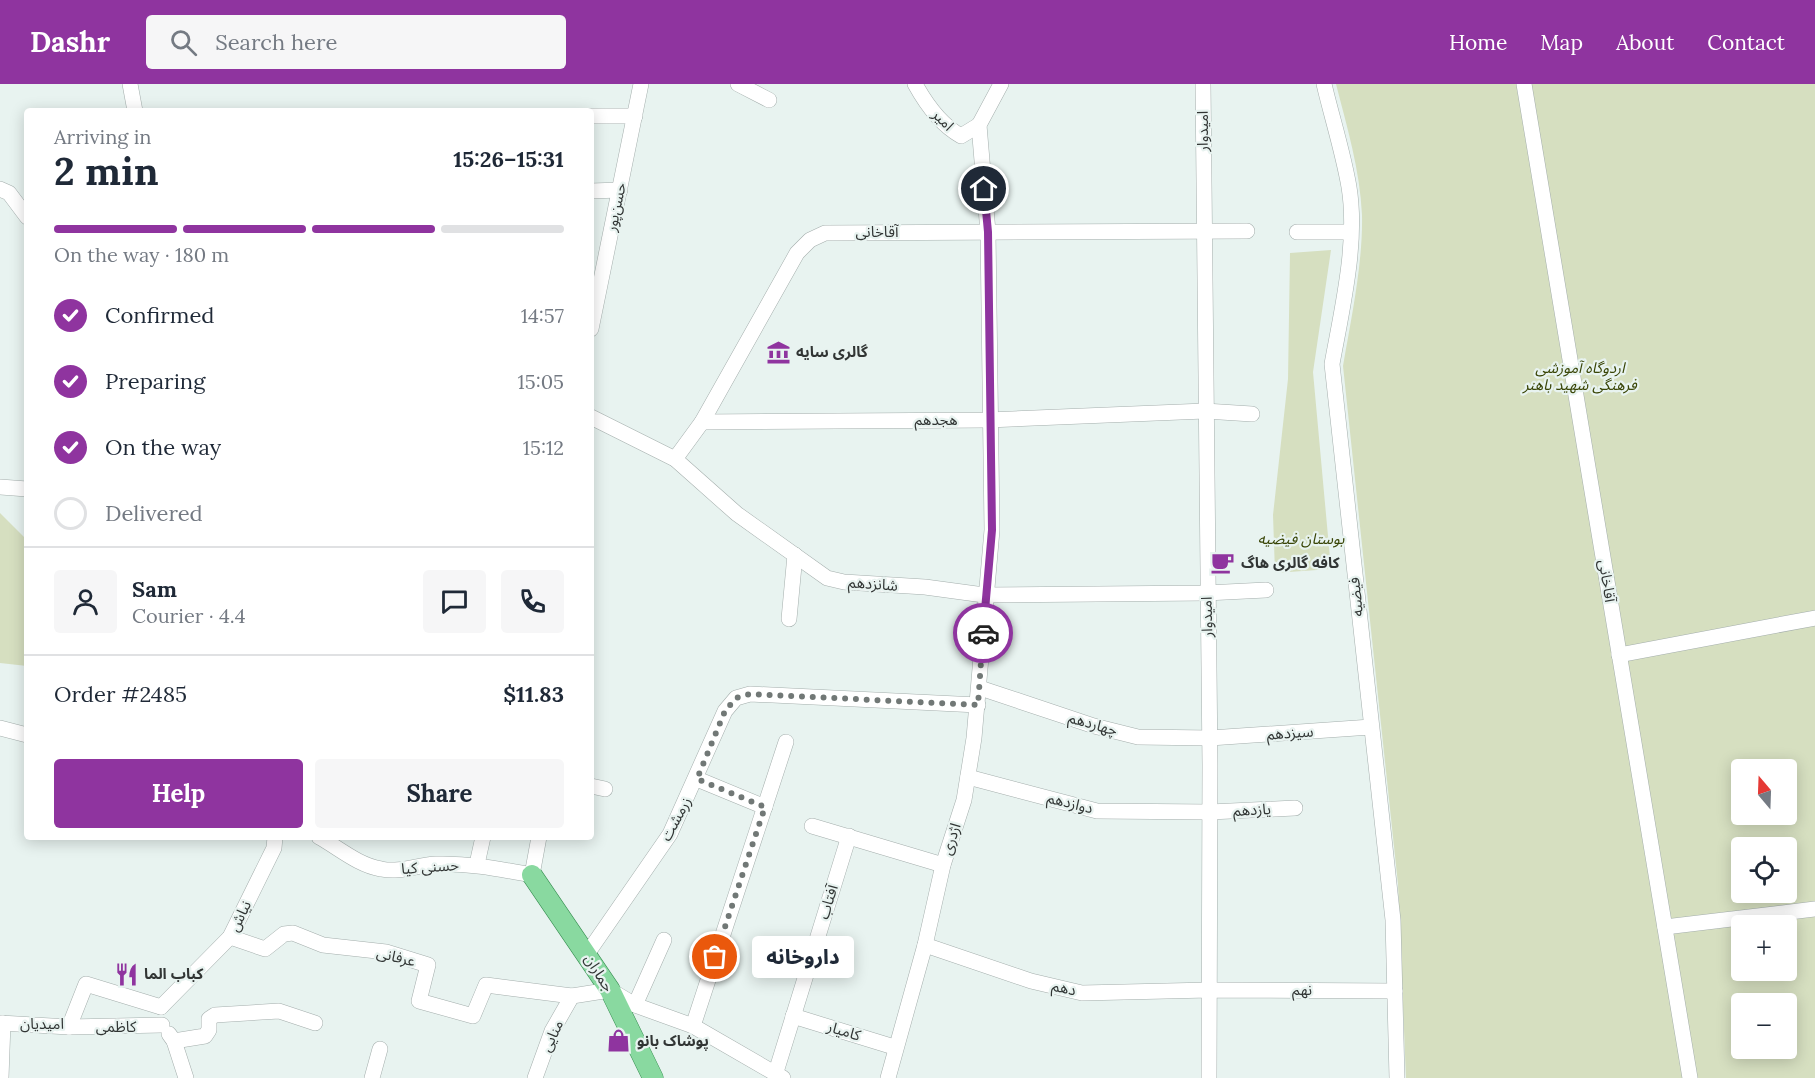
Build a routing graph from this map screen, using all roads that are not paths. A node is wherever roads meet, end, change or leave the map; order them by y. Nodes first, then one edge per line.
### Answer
1 (130, 84) edge
2 (641, 84) edge
3 (738, 84) edge
4 (915, 84) edge
5 (1001, 84) edge
6 (1203, 84) edge
7 (1324, 84) edge
8 (1524, 84) edge
9 (769, 100) dead end
10 (134, 108) edge
11 (594, 116) edge
12 (635, 116) junction
13 (979, 125) junction
14 (0, 189) edge
15 (620, 190) junction
16 (594, 191) edge
17 (24, 213) edge
18 (1247, 231) dead end
19 (988, 232) junction
20 (1297, 232) dead end
21 (1350, 232) junction
22 (1203, 233) junction
23 (594, 315) edge
24 (1205, 411) junction
25 (1252, 414) dead end
26 (594, 418) edge
27 (988, 420) junction
28 (702, 422) junction
29 (675, 459) junction
30 (0, 487) edge
31 (24, 489) edge
32 (795, 555) junction
33 (1266, 590) dead end
34 (1206, 593) junction
35 (984, 596) junction
36 (1815, 618) edge
37 (789, 619) dead end
38 (1619, 655) junction
39 (980, 688) junction
40 (978, 705) junction
41 (0, 728) edge
42 (1371, 728) junction
43 (24, 734) edge
44 (1210, 738) junction
45 (786, 742) dead end
46 (968, 777) junction
47 (697, 779) junction
48 (765, 807) junction
49 (1295, 808) dead end
50 (1210, 812) junction
51 (812, 826) dead end
52 (849, 836) junction
53 (275, 840) edge
54 (324, 840) edge
55 (482, 840) edge
56 (538, 840) edge
57 (477, 864) junction
58 (943, 865) junction
59 (532, 876) junction
60 (1815, 909) edge
61 (1665, 927) junction
62 (230, 937) junction
63 (664, 940) dead end
64 (925, 945) junction
65 (587, 954) junction
66 (610, 990) junction
67 (1209, 990) junction
68 (1395, 991) junction
69 (572, 996) junction
70 (635, 1005) junction
71 (160, 1006) junction
72 (793, 1016) junction
73 (2, 1023) edge
74 (315, 1023) dead end
75 (162, 1025) junction
76 (693, 1026) junction
77 (69, 1027) junction
78 (174, 1041) junction
79 (894, 1047) junction
80 (380, 1049) dead end
81 (779, 1075) edge
82 (2, 1078) edge
83 (186, 1078) edge
84 (372, 1078) edge
85 (535, 1078) edge
86 (652, 1078) edge
87 (888, 1078) edge
88 (1209, 1078) edge
89 (1397, 1078) edge
90 (1690, 1078) edge

1 - 10 street
2 - 12 street, حسن‌پور
3 - 9 street
4 - 13 street, امیر
5 - 13 street
6 - 22 street, امیدوار
7 - 21 street, فیضیه
8 - 38 street, آقاخانی
11 - 12 street
12 - 15 street, حسن‌پور
13 - 19 street, اژدری
14 - 17 street
15 - 16 street
15 - 23 street, حسن‌پور
18 - 22 street, آقاخانی
19 - 22 street, آقاخانی
19 - 27 street, اژدری
19 - 28 street, آقاخانی
20 - 21 street
21 - 42 street, فیضیه
22 - 24 street, امیدوار
24 - 25 street, هجدهم
24 - 27 street, هجدهم
24 - 34 street, امیدوار
26 - 29 street, شانزدهم
27 - 28 street, هجدهم
27 - 35 street, اژدری
28 - 29 street, آقاخانی
29 - 32 street, شانزدهم
30 - 31 street
32 - 35 street, شانزدهم
32 - 37 street
33 - 34 street, شانزدهم
34 - 35 street, شانزدهم
34 - 44 street, امیدوار
35 - 39 street, اژدری
36 - 38 street
38 - 61 street, آقاخانی
39 - 40 street, اژدری
39 - 44 street, چهاردهم
40 - 46 street, اژدری
40 - 47 street, زرمشت
41 - 43 street
42 - 44 street, سیزدهم
42 - 68 street, فیضیه
44 - 50 street, امیدوار
45 - 48 street
46 - 50 street, دوازدهم
46 - 58 street, اژدری
47 - 48 street
47 - 65 street, زرمشت
48 - 76 street
49 - 50 street, یازدهم
50 - 67 street, امیدوار
51 - 52 street
52 - 58 street
52 - 72 street, آفتاب
53 - 62 street, نیاش
54 - 57 street, حسنی کیا
55 - 57 street
56 - 59 street
57 - 59 street, حسنی کیا
58 - 64 street, اژدری
59 - 65 main road, جماران
60 - 61 street
61 - 90 street, آقاخانی
62 - 69 street, عرفانی
62 - 71 street, نیاش
63 - 70 street
64 - 67 street, دهم
64 - 79 street, اژدری
65 - 66 main road, جماران
66 - 69 street, عرفانی
66 - 70 street
66 - 86 main road, جماران
67 - 68 street, نهم
67 - 88 street, امیدوار
68 - 89 street, فیضیه
69 - 85 street, منایی
70 - 76 street
71 - 75 street
71 - 77 street, امیدیان
72 - 79 street, کامیار
72 - 81 street, آفتاب
73 - 77 street, امیدیان
73 - 82 street
74 - 78 street
75 - 77 street, کاظمی
75 - 78 street
76 - 81 street
78 - 83 street
79 - 87 street, اژدری
80 - 84 street

